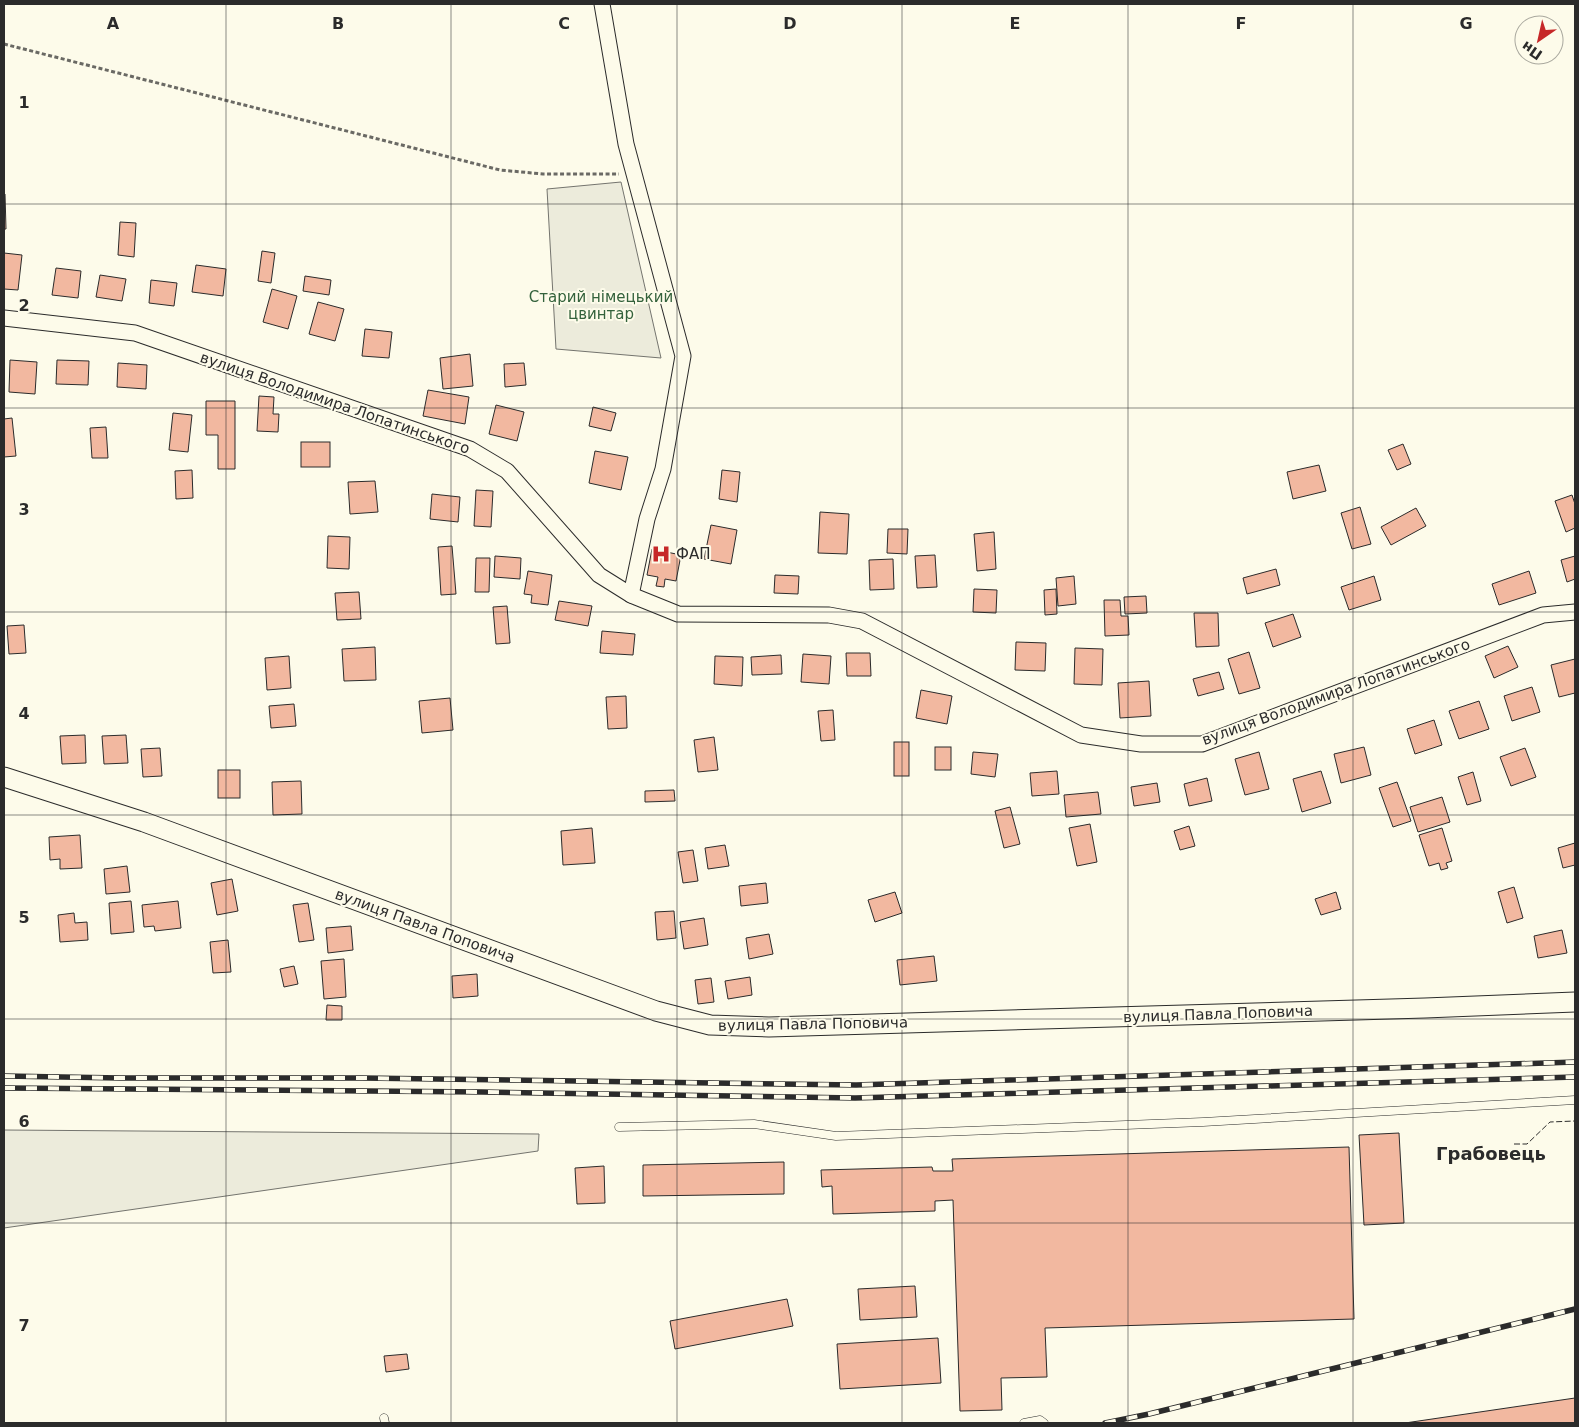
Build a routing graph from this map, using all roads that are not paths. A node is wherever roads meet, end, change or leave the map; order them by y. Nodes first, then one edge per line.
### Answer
1 (602, 4) edge
2 (4, 318) edge
3 (631, 595) junction
4 (1575, 612) edge
5 (4, 777) edge
6 (1575, 1002) edge
7 (1575, 1100) edge
8 (619, 1127) dead end
9 (1024, 1423) edge
10 (1044, 1423) edge

1 - 3 street
2 - 3 street, вулиця Володимира Лопатинського
3 - 4 street, вулиця Володимира Лопатинського
5 - 6 street, вулиця Павла Поповича
7 - 8 lane
9 - 10 lane

